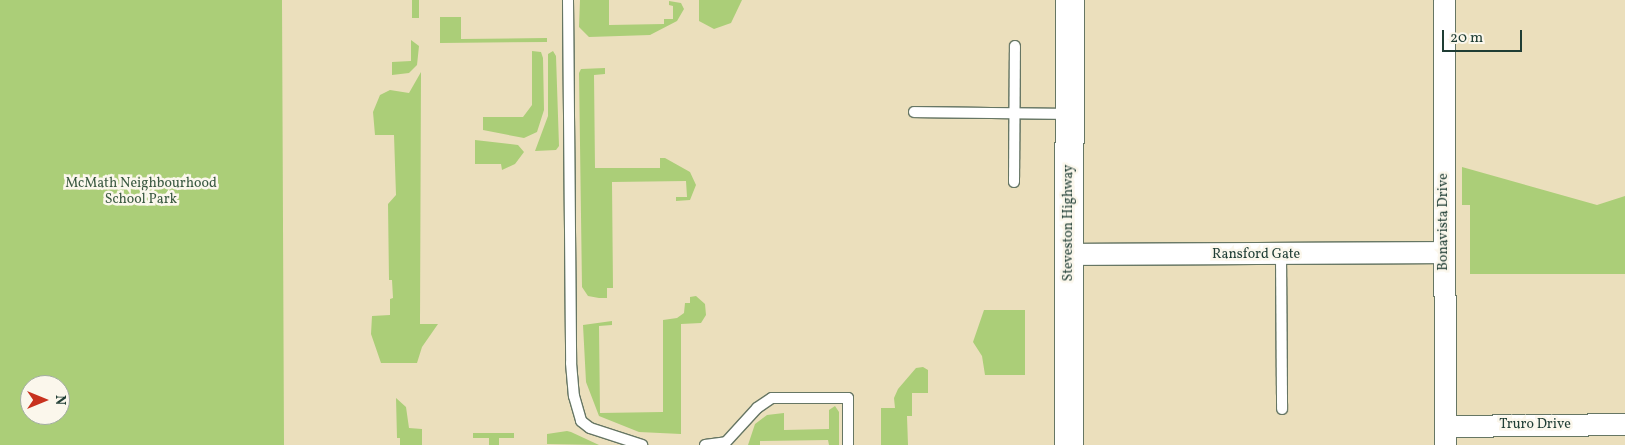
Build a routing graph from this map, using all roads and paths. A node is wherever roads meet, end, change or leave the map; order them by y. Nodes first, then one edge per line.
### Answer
1 (568, 0) edge
2 (1070, 0) edge
3 (1444, 0) edge
4 (1015, 46) dead end
5 (914, 112) dead end
6 (1014, 113) junction
7 (1070, 114) junction
8 (1014, 182) dead end
9 (1444, 252) junction
10 (1069, 254) junction
11 (1281, 255) junction
12 (1282, 409) dead end
13 (1625, 424) edge
14 (1445, 435) edge
15 (727, 444) edge
16 (642, 445) edge
17 (705, 445) edge
18 (848, 445) edge
19 (1069, 445) edge

1 - 16 lane
2 - 7 main road, Steveston Highway
3 - 9 street, Bonavista Drive
4 - 6 lane
5 - 6 lane
6 - 7 lane
6 - 8 lane
7 - 10 main road, Steveston Highway
9 - 11 street, Ransford Gate
9 - 14 street, Bonavista Drive
10 - 11 street, Ransford Gate
10 - 19 main road, Steveston Highway
11 - 12 lane
13 - 14 street, Truro Drive
15 - 17 lane
15 - 18 lane

